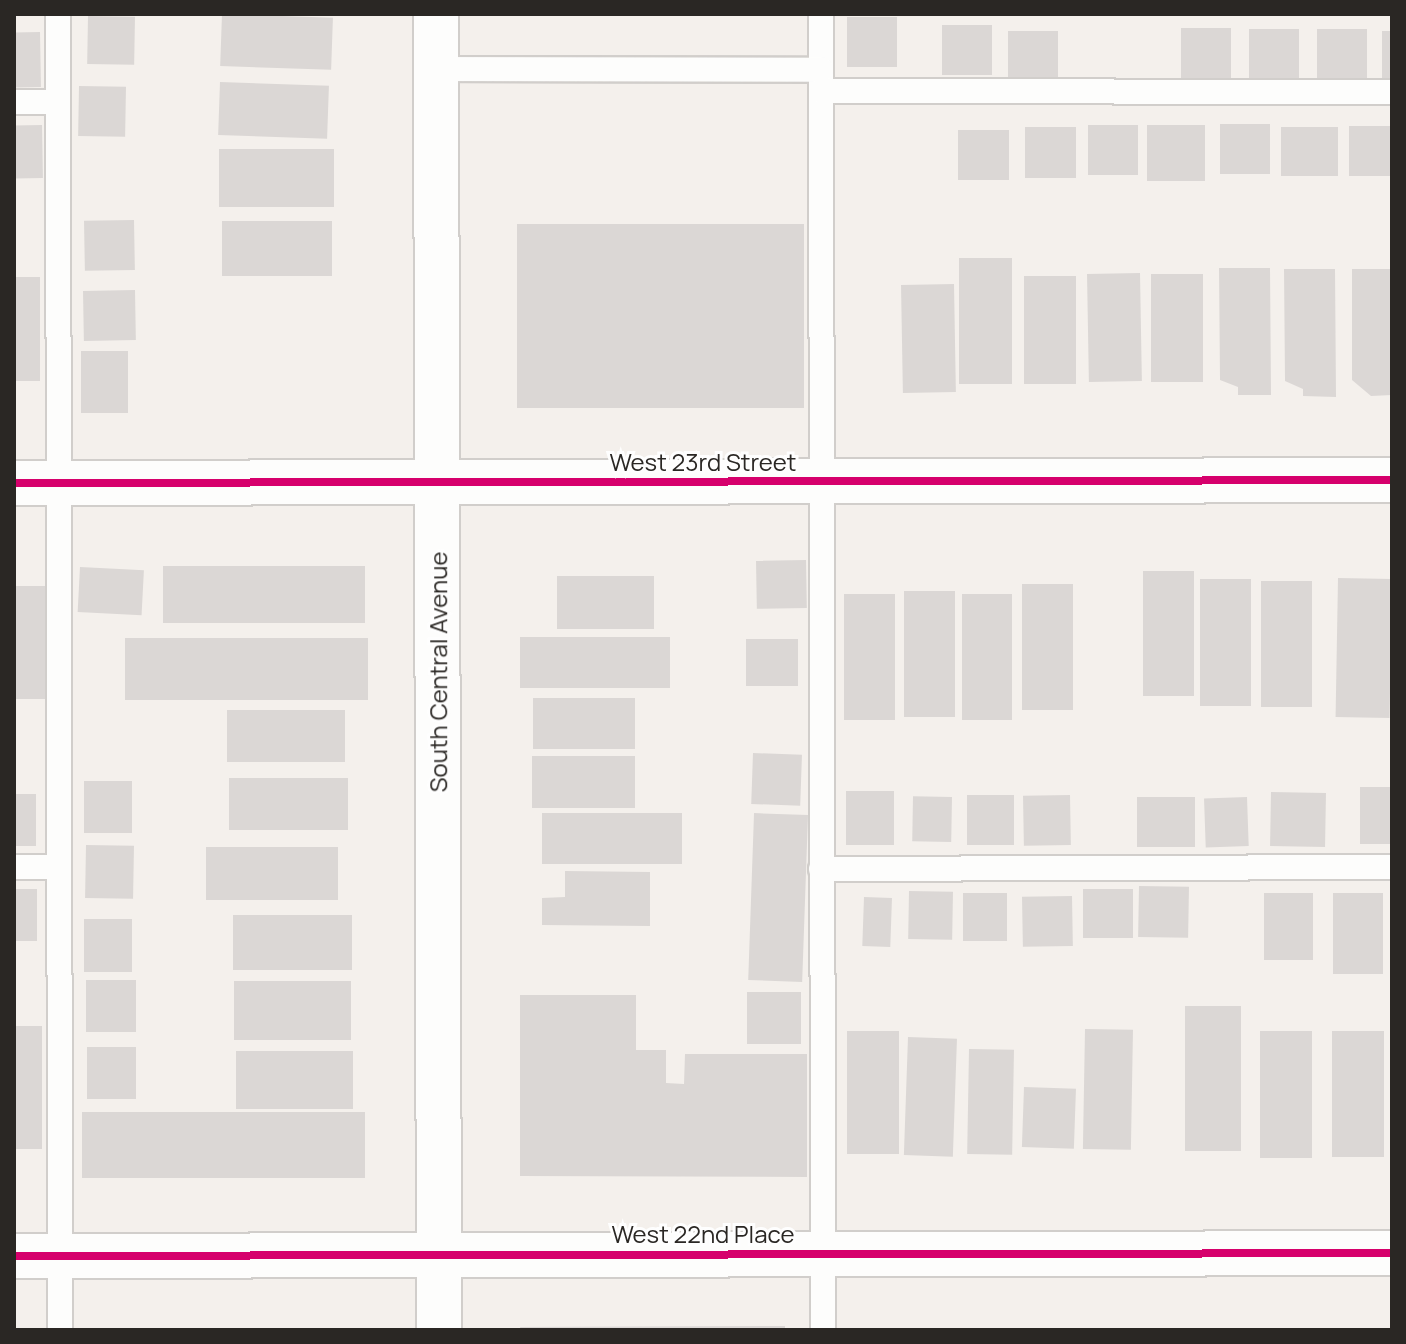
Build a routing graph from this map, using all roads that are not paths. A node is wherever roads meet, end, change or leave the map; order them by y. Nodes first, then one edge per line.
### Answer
1 (58, 14) edge
2 (436, 14) edge
3 (821, 14) edge
4 (437, 69) junction
5 (821, 81) junction
6 (1392, 92) edge
7 (14, 102) edge
8 (58, 102) junction
9 (1392, 480) edge
10 (822, 481) junction
11 (437, 482) junction
12 (14, 483) edge
13 (59, 483) junction
14 (14, 867) edge
15 (59, 867) junction
16 (1392, 867) edge
17 (821, 869) junction
18 (1392, 1253) edge
19 (823, 1254) junction
20 (60, 1255) junction
21 (438, 1255) junction
22 (14, 1256) edge
23 (60, 1330) edge
24 (439, 1330) edge
25 (823, 1330) edge

1 - 8 lane
2 - 4 street, South Central Avenue
3 - 5 lane
4 - 5 lane
4 - 11 street, South Central Avenue
5 - 6 lane
5 - 10 lane
7 - 8 lane
8 - 13 lane
9 - 10 street, West 23rd Street
10 - 11 street, West 23rd Street
10 - 17 lane
11 - 13 street, West 23rd Street
11 - 21 street, South Central Avenue
12 - 13 street, West 23rd Street
13 - 15 lane
14 - 15 lane
15 - 20 lane
16 - 17 lane
17 - 19 lane
18 - 19 street, West 22nd Place
19 - 21 street, West 22nd Place
19 - 25 lane
20 - 21 street, West 22nd Place
20 - 22 street, West 22nd Place
20 - 23 lane
21 - 24 street, South Central Avenue

